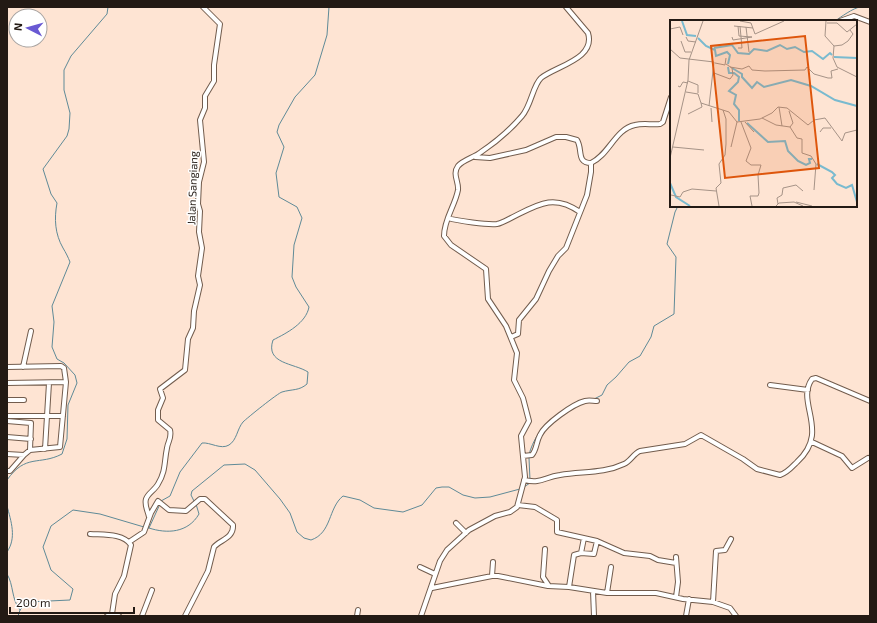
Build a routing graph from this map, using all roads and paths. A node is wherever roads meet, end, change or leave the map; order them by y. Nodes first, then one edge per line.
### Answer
1 (202, 7) edge
2 (566, 7) edge
3 (843, 20) edge
4 (870, 22) edge
5 (670, 100) edge
6 (475, 157) junction
7 (591, 163) junction
8 (580, 212) junction
9 (448, 218) junction
10 (31, 331) dead end
11 (511, 337) junction
12 (7, 367) edge
13 (23, 367) junction
14 (66, 382) junction
15 (7, 383) edge
16 (49, 383) junction
17 (770, 385) dead end
18 (808, 390) junction
19 (7, 400) edge
20 (24, 400) dead end
21 (597, 401) dead end
22 (870, 401) edge
23 (7, 416) edge
24 (48, 416) junction
25 (63, 416) junction
26 (7, 421) edge
27 (7, 437) edge
28 (31, 439) junction
29 (812, 442) junction
30 (46, 449) junction
31 (30, 450) junction
32 (7, 454) edge
33 (24, 455) junction
34 (526, 456) junction
35 (868, 458) dead end
36 (7, 470) edge
37 (526, 480) junction
38 (518, 505) junction
39 (149, 517) junction
40 (456, 523) dead end
41 (466, 533) junction
42 (90, 534) dead end
43 (584, 538) junction
44 (731, 539) dead end
45 (597, 540) junction
46 (129, 542) junction
47 (545, 549) dead end
48 (582, 552) junction
49 (676, 556) dead end
50 (493, 562) dead end
51 (676, 563) junction
52 (420, 567) dead end
53 (611, 567) dead end
54 (436, 574) junction
55 (492, 576) junction
56 (549, 586) junction
57 (569, 587) junction
58 (432, 588) junction
59 (152, 590) dead end
60 (594, 591) junction
61 (607, 593) junction
62 (676, 597) junction
63 (689, 600) junction
64 (713, 602) junction
65 (358, 610) dead end
66 (110, 615) edge
67 (119, 616) edge
68 (142, 616) edge
69 (185, 616) edge
70 (357, 616) edge
71 (422, 616) edge
72 (594, 616) edge
73 (686, 616) edge
74 (736, 616) edge

1 - 39 street, Jalan Sangiang
2 - 6 street
3 - 4 street
5 - 7 street
6 - 7 street
6 - 9 street
7 - 8 street
8 - 9 street
8 - 11 street
9 - 11 street
10 - 13 street
11 - 34 street
12 - 13 street
13 - 14 street
14 - 16 street
14 - 25 street
15 - 16 street
16 - 24 street
17 - 18 street
18 - 22 street
18 - 29 street
19 - 20 street
21 - 34 street
23 - 24 street
24 - 25 street
24 - 30 street
25 - 30 street
26 - 28 street
27 - 28 street
28 - 31 street
29 - 35 street
29 - 37 street
30 - 31 street
31 - 33 street
32 - 33 street
33 - 36 street
34 - 37 street
37 - 38 street
38 - 41 street
38 - 43 street
39 - 46 street
39 - 69 street
40 - 41 street
41 - 54 street
42 - 46 street
43 - 45 street
43 - 48 street
44 - 64 street
45 - 48 street
45 - 51 street
46 - 66 street
47 - 56 street
48 - 57 street
49 - 51 street
50 - 55 street
51 - 62 street
52 - 54 street
53 - 61 street
54 - 58 street
55 - 56 street
55 - 58 street
56 - 57 street
57 - 60 street
58 - 71 street
59 - 68 street
60 - 61 street
60 - 72 street
61 - 62 street
62 - 63 street
63 - 64 street
63 - 73 street
64 - 74 street
65 - 70 street
66 - 67 street

